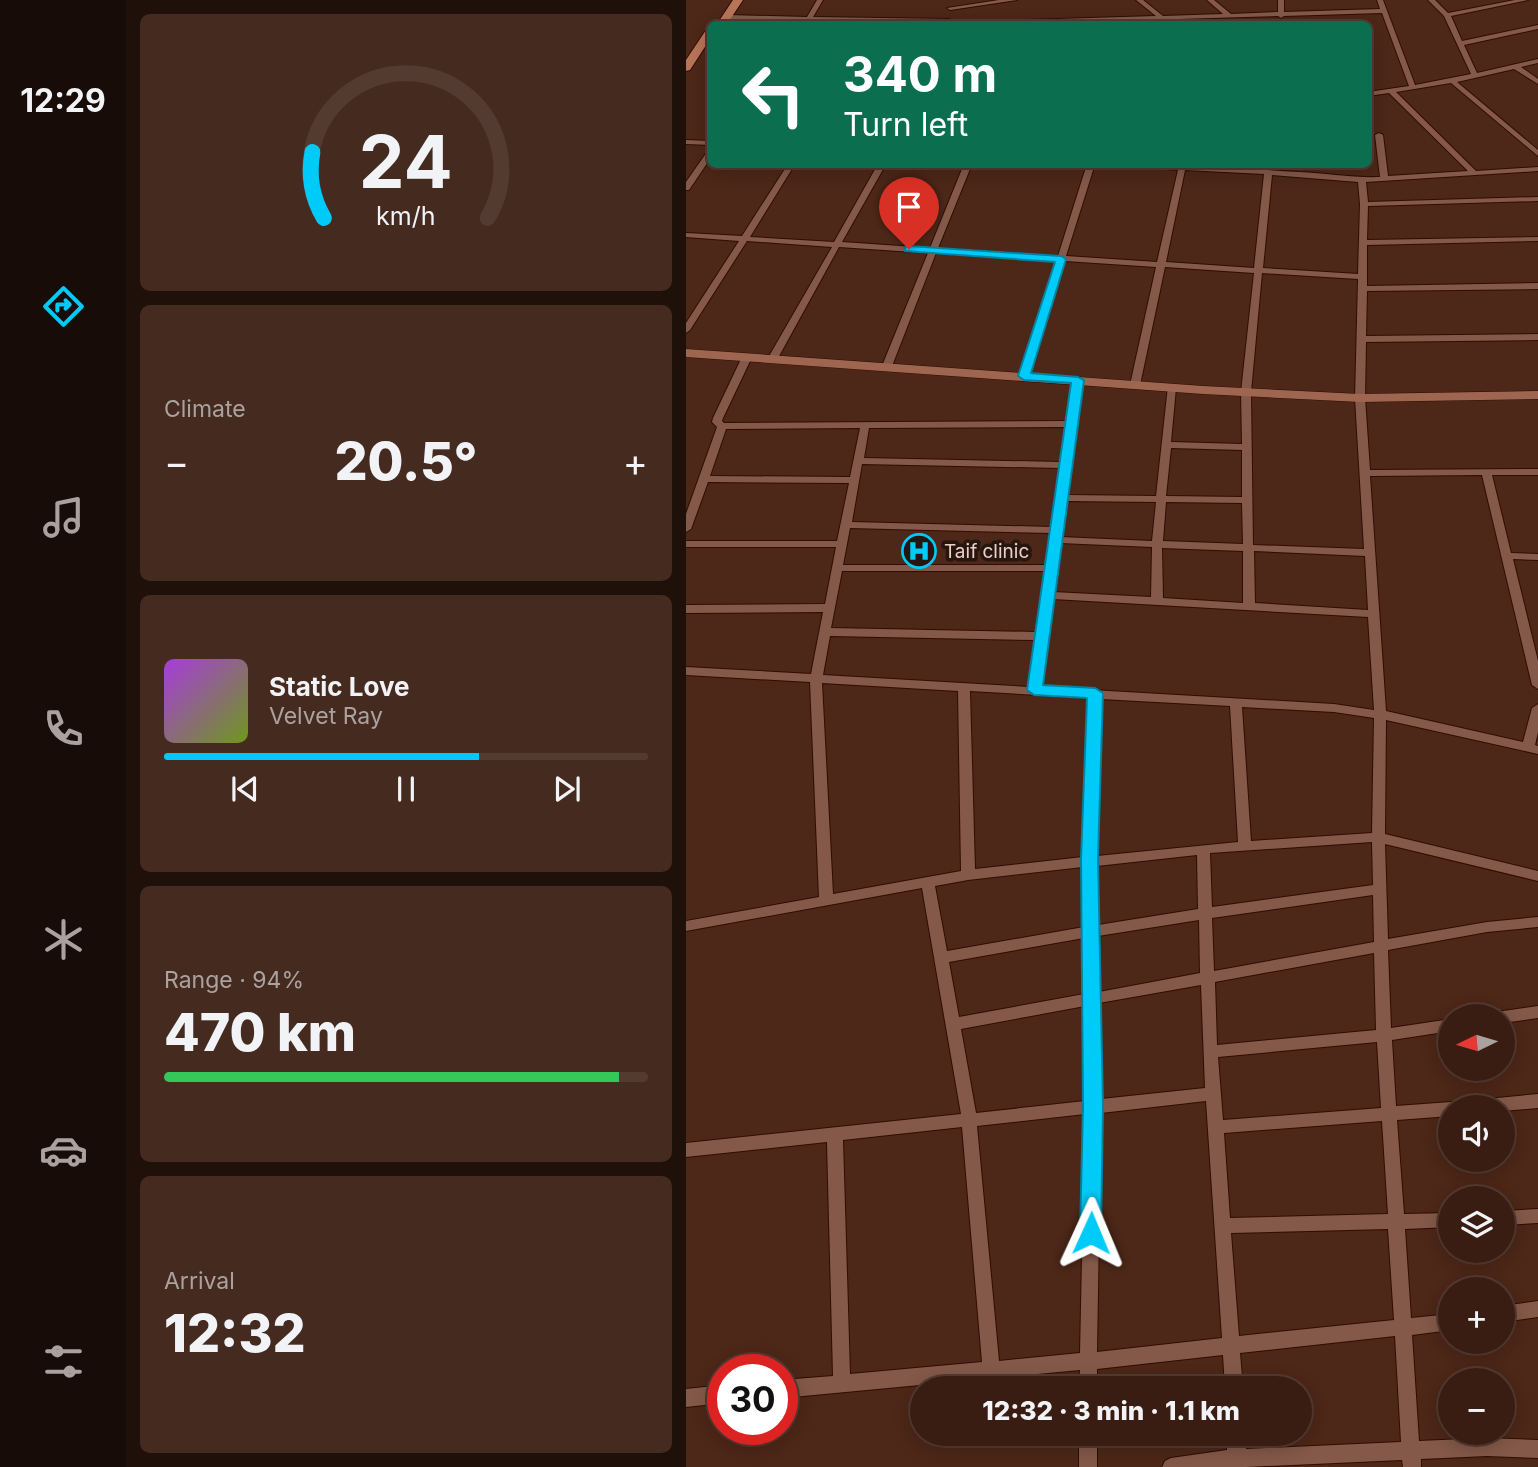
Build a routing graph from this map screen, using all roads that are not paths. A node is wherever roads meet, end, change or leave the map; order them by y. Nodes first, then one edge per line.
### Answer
1 (731, 0) edge
2 (738, 0) edge
3 (820, 0) edge
4 (948, 0) edge
5 (1014, 0) edge
6 (1139, 0) edge
7 (1210, 0) edge
8 (1281, 0) edge
9 (1345, 0) edge
10 (1380, 0) edge
11 (1431, 0) edge
12 (1525, 0) edge
13 (950, 8) junction
14 (1384, 11) junction
15 (1349, 13) junction
16 (1316, 15) junction
17 (1447, 15) junction
18 (1281, 16) junction
19 (1231, 17) junction
20 (1162, 18) junction
21 (722, 21) edge
22 (808, 21) edge
23 (948, 21) edge
24 (1124, 21) edge
25 (1172, 21) edge
26 (1245, 21) edge
27 (1316, 21) edge
28 (1538, 27) edge
29 (707, 36) edge
30 (1462, 43) junction
31 (707, 46) edge
32 (1538, 61) edge
33 (1515, 66) junction
34 (686, 68) edge
35 (1475, 75) junction
36 (686, 77) edge
37 (1452, 81) junction
38 (1538, 82) edge
39 (1413, 88) junction
40 (1392, 92) junction
41 (1372, 94) edge
42 (1379, 135) dead end
43 (686, 142) edge
44 (707, 143) edge
45 (1538, 154) edge
46 (707, 158) edge
47 (789, 168) edge
48 (880, 168) edge
49 (966, 168) edge
50 (1090, 168) edge
51 (1182, 168) joint
52 (1233, 168) edge
53 (1320, 168) edge
54 (1538, 169) edge
55 (1268, 172) junction
56 (1475, 174) junction
57 (1320, 175) junction
58 (1384, 179) junction
59 (1362, 180) junction
60 (686, 188) edge
61 (1538, 199) edge
62 (1364, 204) junction
63 (686, 235) edge
64 (745, 238) junction
65 (1538, 239) edge
66 (1363, 243) junction
67 (837, 244) junction
68 (933, 251) junction
69 (1061, 259) junction
70 (1161, 264) junction
71 (1258, 270) junction
72 (1361, 276) junction
73 (1538, 286) edge
74 (1361, 289) junction
75 (686, 330) edge
76 (1538, 337) edge
77 (1361, 339) junction
78 (686, 353) edge
79 (747, 357) junction
80 (773, 358) junction
81 (887, 366) junction
82 (1024, 376) junction
83 (1078, 380) junction
84 (1135, 385) junction
85 (1171, 388) junction
86 (1246, 392) junction
87 (1538, 395) edge
88 (1360, 398) junction
89 (1072, 424) junction
90 (865, 425) junction
91 (722, 426) junction
92 (1166, 445) junction
93 (1246, 447) junction
94 (858, 461) junction
95 (1066, 466) junction
96 (1486, 471) junction
97 (1538, 471) edge
98 (1366, 473) junction
99 (706, 479) junction
100 (854, 480) junction
101 (1061, 498) junction
102 (1162, 498) junction
103 (1246, 500) junction
104 (846, 525) junction
105 (686, 529) edge
106 (1056, 535) junction
107 (686, 544) edge
108 (842, 544) junction
109 (1157, 544) junction
110 (1247, 548) junction
111 (1370, 553) junction
112 (1507, 556) junction
113 (1538, 556) edge
114 (837, 568) junction
115 (1051, 568) junction
116 (1048, 595) junction
117 (1157, 601) junction
118 (1249, 607) junction
119 (830, 608) junction
120 (686, 609) edge
121 (1374, 614) junction
122 (825, 632) junction
123 (1042, 636) junction
124 (686, 671) edge
125 (816, 679) junction
126 (1538, 685) edge
127 (964, 686) junction
128 (1034, 690) junction
129 (1095, 693) junction
130 (1236, 702) junction
131 (1538, 708) edge
132 (1380, 713) junction
133 (1533, 749) edge
134 (1378, 837) junction
135 (1245, 846) junction
136 (1203, 849) junction
137 (1090, 859) junction
138 (968, 874) junction
139 (1538, 876) edge
140 (928, 882) junction
141 (1380, 889) junction
142 (826, 900) junction
143 (1205, 911) junction
144 (1538, 922) edge
145 (686, 926) edge
146 (1091, 929) junction
147 (1382, 947) junction
148 (941, 958) junction
149 (1208, 979) junction
150 (1091, 1000) junction
151 (1538, 1012) edge
152 (1516, 1015) edge
153 (953, 1024) junction
154 (1438, 1027) edge
155 (1384, 1035) junction
156 (1210, 1052) junction
157 (1214, 1094) junction
158 (1538, 1101) edge
159 (1515, 1103) edge
160 (1093, 1106) junction
161 (1438, 1110) edge
162 (1389, 1115) junction
163 (969, 1118) junction
164 (1216, 1127) junction
165 (835, 1133) junction
166 (686, 1150) edge
167 (1538, 1216) edge
168 (1515, 1217) edge
169 (1438, 1221) edge
170 (1396, 1223) junction
171 (1224, 1226) junction
172 (1536, 1311) edge
173 (1515, 1313) edge
174 (1438, 1324) edge
175 (1402, 1328) junction
176 (1232, 1343) junction
177 (1089, 1361) junction
178 (991, 1370) junction
179 (1088, 1376) edge
180 (1233, 1376) edge
181 (842, 1384) junction
182 (798, 1388) edge
183 (707, 1396) edge
184 (686, 1398) edge
185 (1088, 1446) edge
186 (1538, 1449) edge
187 (1413, 1460) edge
188 (1237, 1463) edge
189 (1088, 1467) edge
190 (1171, 1467) edge

1 - 21 main road
2 - 21 main road
3 - 22 street
4 - 13 street
5 - 13 street
6 - 20 street
7 - 19 street
8 - 18 street
9 - 15 street
10 - 14 street
11 - 17 street
12 - 17 street
13 - 23 street
14 - 15 street
14 - 39 street
15 - 16 street
16 - 18 street
16 - 27 street
17 - 30 street
18 - 26 street
19 - 25 street
19 - 26 street
20 - 24 street
20 - 25 street
21 - 22 street
28 - 30 street
29 - 34 main road
30 - 35 street
31 - 36 main road
32 - 33 street
33 - 35 street
33 - 38 street
35 - 37 street
37 - 39 street
37 - 45 street
39 - 40 street
40 - 41 street
40 - 56 street
42 - 58 street
43 - 44 street
46 - 60 street
47 - 64 street
48 - 67 street
49 - 68 street
50 - 69 street
51 - 52 street
51 - 70 street
52 - 55 street
53 - 57 street
54 - 56 street
55 - 57 street
55 - 71 street
56 - 58 street
57 - 59 street
58 - 59 street
59 - 62 street
61 - 62 street
62 - 66 street
63 - 64 street
64 - 67 street
64 - 75 street
65 - 66 street
66 - 72 street
67 - 68 street
67 - 80 street
68 - 69 street
68 - 81 street
69 - 70 street
69 - 82 street
70 - 71 street
70 - 84 street
71 - 72 street
71 - 86 street
72 - 74 street
73 - 74 street
74 - 77 street
76 - 77 street
77 - 88 street
78 - 79 street
79 - 80 street
79 - 91 street
80 - 81 street
81 - 82 street
82 - 83 street
83 - 84 street
83 - 89 street
84 - 85 street
85 - 86 street
85 - 92 street
86 - 88 street
86 - 93 street
87 - 88 street
88 - 98 street
89 - 90 street
89 - 95 street
90 - 91 street
90 - 94 street
91 - 99 street
92 - 93 street
92 - 102 street
93 - 103 street
94 - 95 street
94 - 100 street
95 - 101 street
96 - 97 street
96 - 98 street
96 - 112 street
98 - 111 street
99 - 100 street
99 - 105 street
100 - 104 street
101 - 102 street
101 - 106 street
102 - 103 street
102 - 109 street
103 - 110 street
104 - 106 street
104 - 108 street
106 - 109 street
106 - 115 street
107 - 108 street
108 - 114 street
109 - 110 street
109 - 117 street
110 - 111 street
110 - 118 street
111 - 121 street
112 - 113 street
112 - 126 street
114 - 115 street
114 - 119 street
115 - 116 street
116 - 117 street
116 - 123 street
117 - 118 street
118 - 121 street
119 - 120 street
119 - 122 street
121 - 132 street
122 - 123 street
122 - 125 street
123 - 128 street
124 - 125 street
125 - 127 street
125 - 142 street
127 - 128 street
127 - 138 street
128 - 129 street
129 - 130 street
129 - 137 street
130 - 132 street
130 - 135 street
131 - 133 street
132 - 133 street
132 - 134 street
134 - 135 street
134 - 139 street
134 - 141 street
135 - 136 street
136 - 137 street
136 - 143 street
137 - 138 street
137 - 146 street
138 - 140 street
140 - 142 street
140 - 148 street
141 - 143 street
141 - 147 street
142 - 145 street
143 - 146 street
143 - 149 street
144 - 147 street
146 - 148 street
146 - 150 street
147 - 149 street
147 - 155 street
148 - 153 street
149 - 150 street
149 - 156 street
150 - 153 street
150 - 160 street
151 - 152 street
153 - 163 street
154 - 155 street
155 - 156 street
155 - 162 street
156 - 157 street
157 - 160 street
157 - 164 street
158 - 159 street
160 - 163 street
160 - 177 street
161 - 162 street
162 - 164 street
162 - 170 street
163 - 165 street
163 - 178 street
164 - 171 street
165 - 166 street
165 - 181 street
167 - 168 street
169 - 170 street
170 - 171 street
170 - 175 street
171 - 176 street
172 - 173 street
174 - 175 street
175 - 176 street
175 - 187 street
176 - 177 street
176 - 180 street
177 - 178 street
177 - 179 street
178 - 181 street
181 - 182 street
183 - 184 street
185 - 189 street
186 - 187 street
187 - 188 street
188 - 190 street

